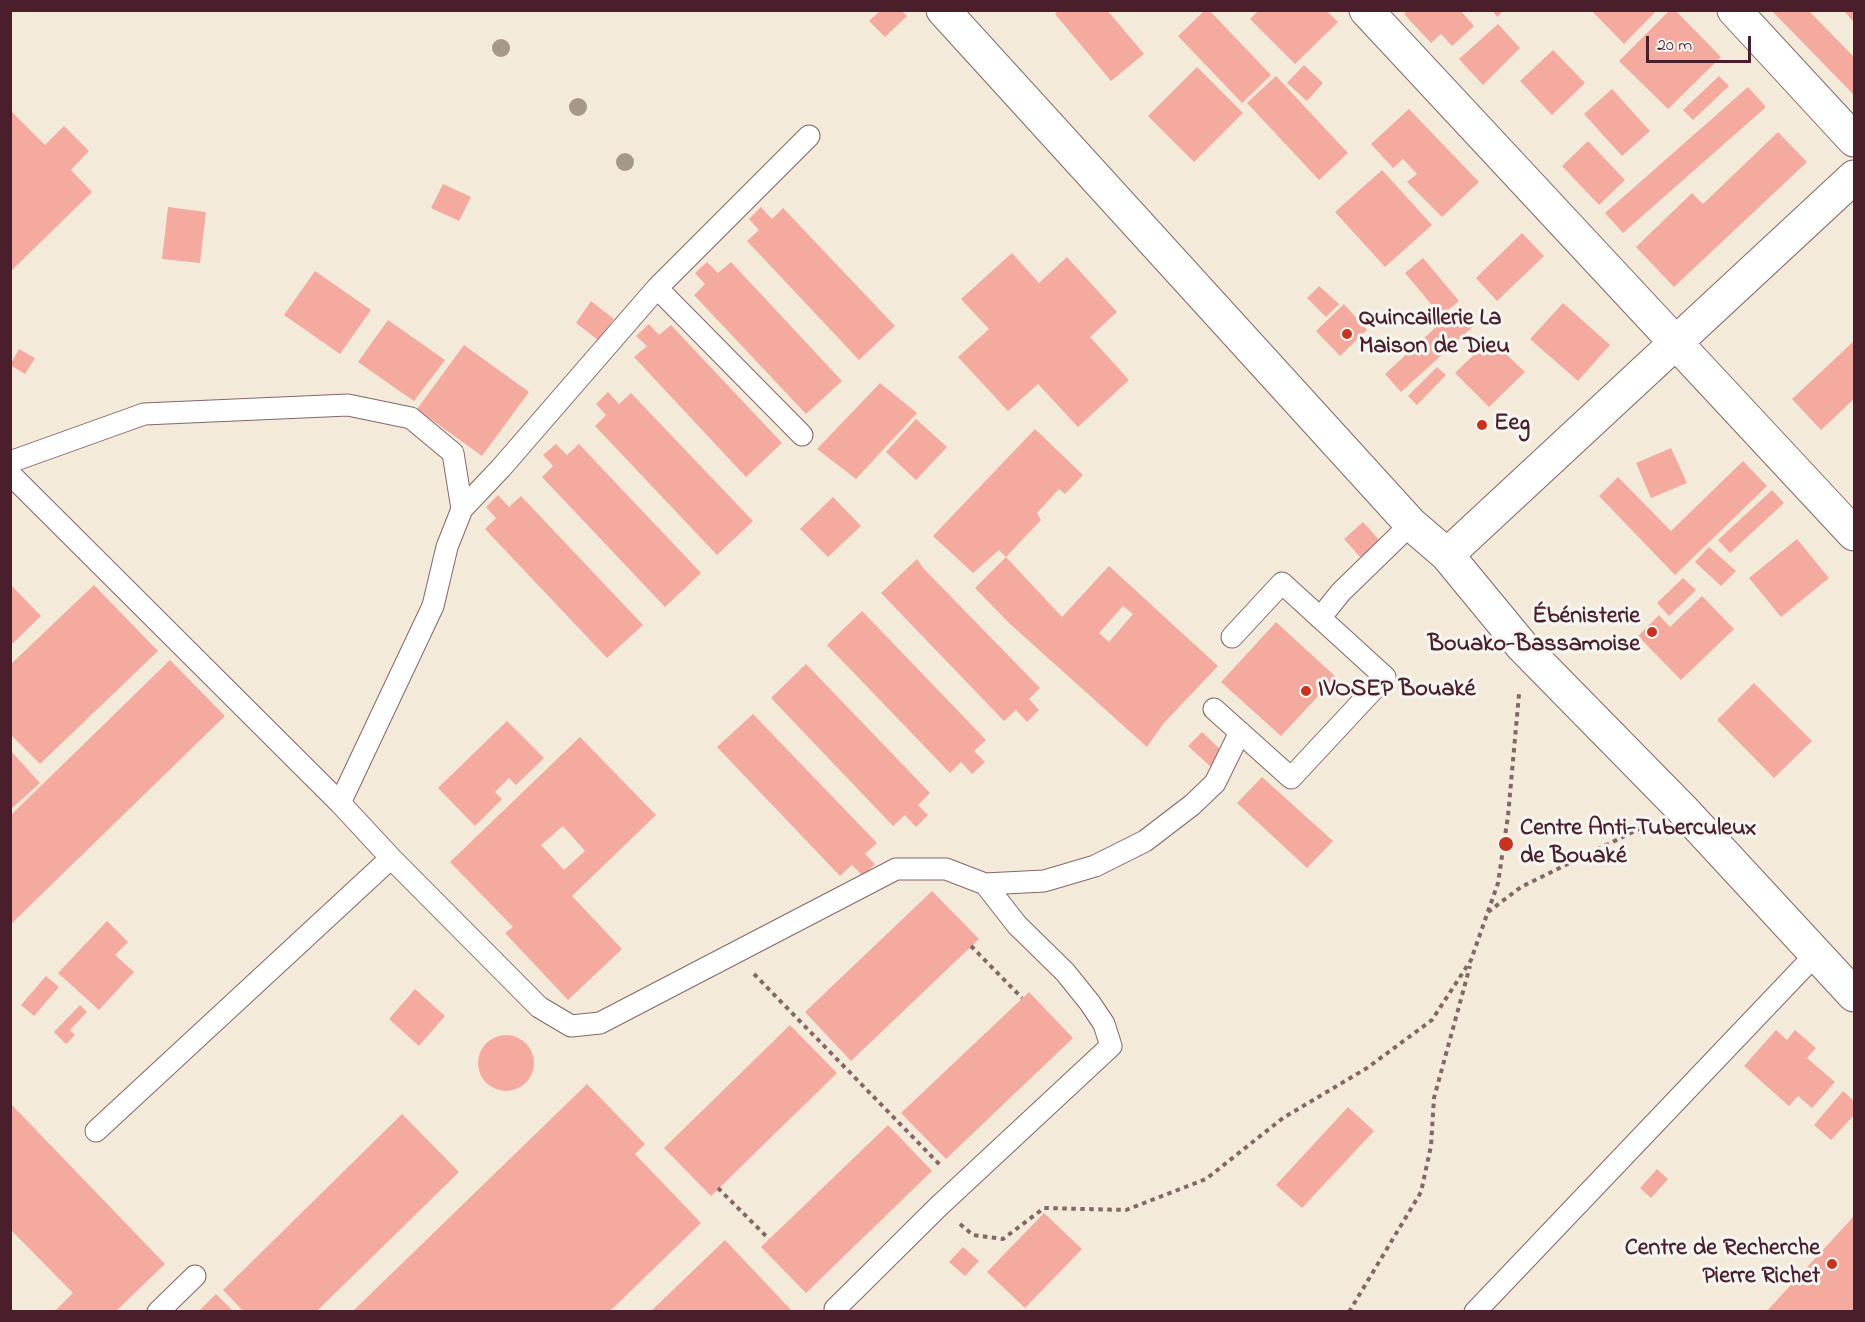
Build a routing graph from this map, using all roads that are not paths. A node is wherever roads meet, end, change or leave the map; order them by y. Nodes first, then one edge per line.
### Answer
1 (943, 10) edge
2 (1366, 10) edge
3 (1734, 10) edge
4 (809, 136) dead end
5 (1854, 140) edge
6 (1854, 177) edge
7 (657, 288) junction
8 (1676, 343) junction
9 (802, 435) dead end
10 (10, 462) edge
11 (10, 474) edge
12 (462, 509) junction
13 (1412, 524) junction
14 (1854, 534) edge
15 (1447, 555) junction
16 (1320, 618) junction
17 (1232, 637) dead end
18 (1214, 709) dead end
19 (1240, 732) junction
20 (340, 803) junction
21 (391, 858) junction
22 (985, 885) junction
23 (1816, 954) junction
24 (1854, 995) edge
25 (96, 1131) dead end
26 (195, 1276) dead end
27 (835, 1309) dead end
28 (158, 1311) edge
29 (1475, 1311) edge

1 - 13 street
2 - 8 street
3 - 5 street
4 - 7 lane
6 - 8 street
7 - 9 lane
7 - 12 lane
8 - 14 street
8 - 15 street
10 - 12 lane
11 - 20 lane
12 - 20 lane
13 - 15 street
13 - 16 lane
15 - 23 street
16 - 17 lane
16 - 19 lane
18 - 19 lane
19 - 22 lane
20 - 21 lane
21 - 22 lane
21 - 25 lane
22 - 27 lane
23 - 24 street
23 - 29 lane
26 - 28 lane

